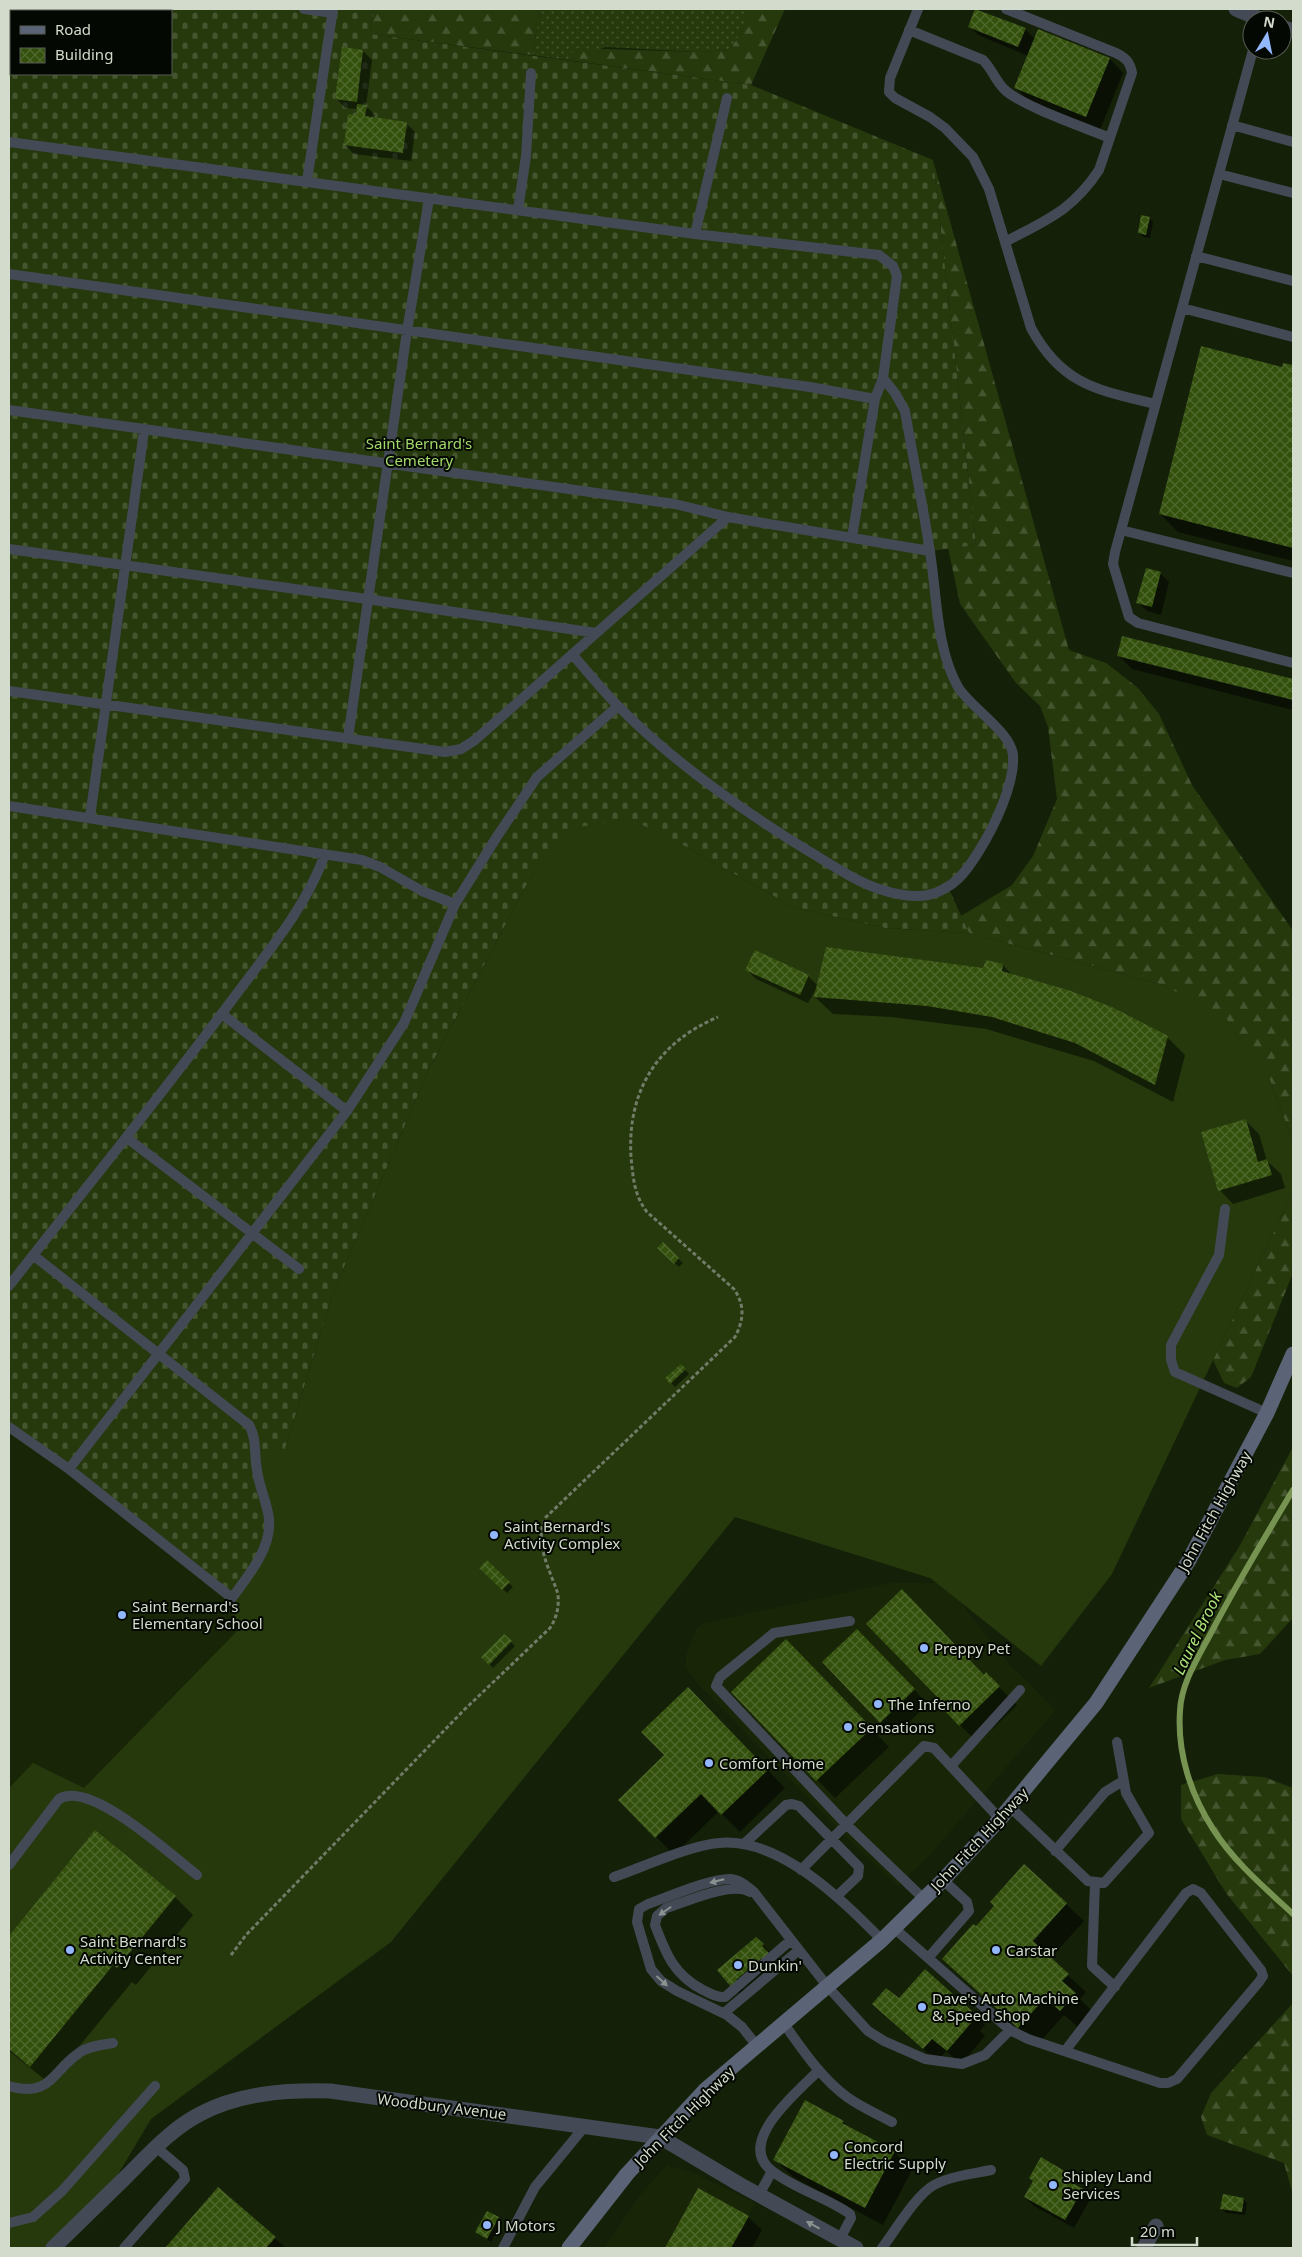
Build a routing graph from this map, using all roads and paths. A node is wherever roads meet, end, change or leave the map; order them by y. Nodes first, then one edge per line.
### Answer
1 (304, 9) edge
2 (918, 9) edge
3 (1006, 9) edge
4 (333, 11) edge
5 (909, 30) junction
6 (1250, 60) edge
7 (531, 73) dead end
8 (727, 98) dead end
9 (1232, 125) junction
10 (1110, 138) junction
11 (9, 142) edge
12 (1293, 142) edge
13 (1219, 174) junction
14 (307, 181) junction
15 (1293, 193) edge
16 (429, 199) junction
17 (518, 210) junction
18 (695, 234) junction
19 (1005, 242) junction
20 (1196, 256) junction
21 (9, 274) edge
22 (1293, 281) edge
23 (1182, 308) junction
24 (406, 331) junction
25 (1293, 337) edge
26 (883, 378) junction
27 (875, 399) junction
28 (1155, 404) junction
29 (9, 410) edge
30 (144, 431) junction
31 (388, 464) junction
32 (728, 517) junction
33 (1121, 530) junction
34 (852, 537) junction
35 (9, 550) edge
36 (930, 551) junction
37 (126, 567) junction
38 (1293, 572) edge
39 (367, 599) junction
40 (596, 633) junction
41 (572, 654) junction
42 (1293, 663) edge
43 (9, 691) edge
44 (106, 704) junction
45 (618, 706) junction
46 (348, 738) junction
47 (9, 806) edge
48 (90, 817) junction
49 (326, 854) junction
50 (455, 904) junction
51 (222, 1014) junction
52 (718, 1018) dead end
53 (347, 1111) junction
54 (127, 1138) junction
55 (1225, 1209) dead end
56 (252, 1234) junction
57 (32, 1256) junction
58 (299, 1269) dead end
59 (9, 1286) edge
60 (157, 1354) junction
61 (1293, 1354) edge
62 (1267, 1413) junction
63 (9, 1427) edge
64 (69, 1469) junction
65 (850, 1621) dead end
66 (1020, 1690) dead end
67 (1117, 1742) dead end
68 (951, 1766) junction
69 (1123, 1781) junction
70 (1010, 1807) junction
71 (1000, 1819) junction
72 (846, 1824) junction
73 (832, 1838) junction
74 (744, 1844) junction
75 (1055, 1851) junction
76 (9, 1865) edge
77 (802, 1870) junction
78 (197, 1875) dead end
79 (614, 1877) dead end
80 (943, 1880) junction
81 (1094, 1883) junction
82 (836, 1896) junction
83 (759, 1899) junction
84 (924, 1899) junction
85 (894, 1928) junction
86 (791, 1940) junction
87 (882, 1940) junction
88 (799, 1950) junction
89 (231, 1954) dead end
90 (929, 1957) junction
91 (1115, 1986) junction
92 (828, 1987) junction
93 (724, 2013) junction
94 (784, 2024) junction
95 (1010, 2030) junction
96 (113, 2043) dead end
97 (757, 2046) junction
98 (1065, 2052) junction
99 (819, 2070) junction
100 (9, 2086) edge
101 (155, 2086) dead end
102 (892, 2122) dead end
103 (585, 2126) junction
104 (660, 2137) junction
105 (156, 2147) junction
106 (991, 2170) dead end
107 (772, 2171) junction
108 (759, 2195) junction
109 (9, 2223) edge
110 (1156, 2226) dead end
111 (840, 2239) junction
112 (53, 2248) edge
113 (124, 2248) edge
114 (503, 2248) edge
115 (568, 2248) edge
116 (856, 2248) edge
117 (882, 2248) edge
118 (1144, 2248) edge

1 - 4 lane
2 - 5 lane
3 - 10 lane
4 - 14 lane
5 - 10 lane
5 - 19 lane
6 - 9 lane
7 - 17 lane
8 - 18 lane
9 - 12 lane
9 - 13 lane
10 - 19 lane
11 - 14 lane
13 - 15 lane
13 - 20 lane
14 - 16 lane
16 - 17 lane
16 - 24 lane
17 - 18 lane
18 - 26 lane
19 - 28 lane
20 - 22 lane
20 - 23 lane
21 - 24 lane
23 - 25 lane
23 - 28 lane
24 - 27 lane
24 - 31 lane
26 - 27 lane
26 - 36 lane
27 - 34 lane
28 - 33 lane
29 - 30 lane
30 - 31 lane
30 - 37 lane
31 - 32 lane
31 - 39 lane
32 - 34 lane
32 - 40 lane
33 - 38 lane
33 - 42 lane
34 - 36 lane
35 - 37 lane
36 - 45 lane
37 - 39 lane
37 - 44 lane
39 - 40 lane
39 - 46 lane
40 - 41 lane
41 - 45 lane
41 - 46 lane
43 - 44 lane
44 - 46 lane
44 - 48 lane
45 - 50 lane
47 - 48 lane
48 - 49 lane
49 - 50 lane
49 - 51 lane
50 - 53 lane
51 - 53 lane
51 - 54 lane
52 - 89 path
53 - 56 lane
54 - 56 lane
54 - 57 lane
55 - 62 lane
56 - 58 lane
56 - 60 lane
57 - 59 lane
57 - 60 lane
60 - 64 lane
60 - 64 lane
61 - 62 main road, John Fitch Highway
62 - 70 main road, John Fitch Highway
63 - 64 lane
65 - 72 lane
66 - 68 lane
67 - 69 lane
68 - 71 lane
68 - 72 lane
69 - 75 lane
69 - 81 lane
70 - 71 main road, John Fitch Highway
70 - 75 lane
71 - 80 main road, John Fitch Highway
72 - 73 lane
72 - 84 lane
73 - 74 lane
73 - 77 lane
73 - 82 lane
74 - 77 lane
74 - 79 lane
75 - 81 lane
76 - 78 lane
77 - 82 lane
80 - 84 main road, John Fitch Highway
80 - 90 lane
81 - 91 lane
82 - 87 lane
83 - 86 lane
83 -> 86 lane
83 -> 93 lane
84 - 85 main road, John Fitch Highway
85 - 87 main road, John Fitch Highway
85 - 90 lane
86 - 88 lane
87 - 92 main road, John Fitch Highway
88 - 92 lane
88 - 93 lane
90 - 95 lane
91 - 98 lane
91 - 98 lane
92 - 94 main road, John Fitch Highway
92 - 95 lane
93 - 97 lane
94 - 97 main road, John Fitch Highway
94 - 99 lane
95 - 98 lane
96 - 100 lane
97 - 104 main road, John Fitch Highway
99 - 102 lane
99 - 107 lane
101 - 109 lane
103 - 104 street, Woodbury Avenue
103 - 105 street, Woodbury Avenue
103 - 114 lane
104 - 108 street, Woodbury Avenue
104 - 115 main road, John Fitch Highway
105 - 112 street, Woodbury Avenue
105 - 113 lane
106 - 117 lane
107 - 108 lane
107 - 111 lane
111 -> 108 street, Woodbury Avenue
110 - 118 street
111 - 116 street, Woodbury Avenue

